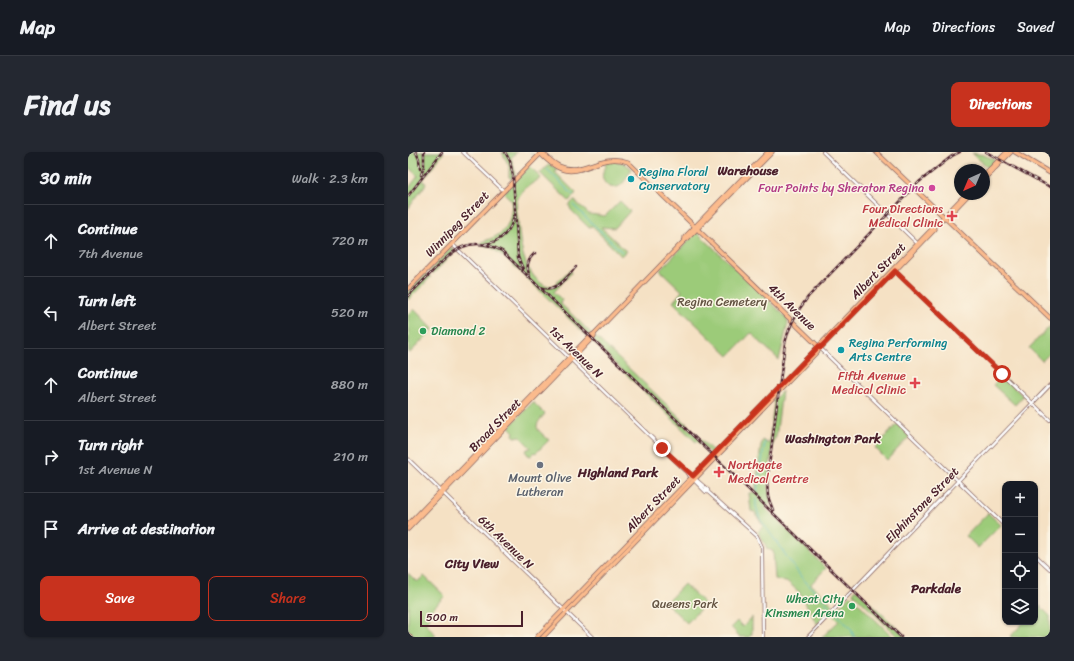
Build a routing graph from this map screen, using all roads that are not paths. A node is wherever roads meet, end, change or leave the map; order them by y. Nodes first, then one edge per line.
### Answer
1 (463, 152) edge
2 (540, 152) edge
3 (768, 152) edge
4 (772, 152) edge
5 (823, 152) edge
6 (876, 152) edge
7 (879, 152) edge
8 (1011, 152) edge
9 (1015, 152) edge
10 (1005, 153) edge
11 (990, 169) edge
12 (990, 173) edge
13 (1050, 173) edge
14 (503, 190) junction
15 (961, 200) edge
16 (963, 200) edge
17 (945, 217) junction
18 (697, 228) junction
19 (452, 244) junction
20 (919, 245) junction
21 (894, 270) junction
22 (408, 289) edge
23 (1050, 318) edge
24 (820, 347) junction
25 (570, 359) junction
26 (1050, 385) edge
27 (1033, 403) junction
28 (1050, 420) edge
29 (408, 459) edge
30 (693, 478) junction
31 (958, 481) junction
32 (442, 492) junction
33 (1002, 523) edge
34 (408, 525) edge
35 (408, 529) edge
36 (1038, 558) edge
37 (1050, 569) edge
38 (564, 609) junction
39 (567, 613) junction
40 (408, 635) edge
41 (410, 637) edge
42 (537, 637) edge
43 (543, 637) edge
44 (592, 637) edge
45 (764, 637) edge
46 (808, 637) edge

1 - 14 street
2 - 14 main road, Winnipeg Street
2 - 18 main road, 4th Avenue
3 - 18 main road, Broad Street
4 - 18 main road, Broad Street
5 - 20 street
6 - 17 main road
7 - 17 main road
8 - 12 main road
9 - 13 main road
10 - 11 main road
14 - 19 main road, Winnipeg Street
15 - 17 main road, Albert Street
16 - 17 main road, Albert Street
17 - 20 main road, Albert Street
17 - 23 main road
18 - 24 main road, 4th Avenue
18 - 25 main road, Broad Street
19 - 22 main road, Winnipeg Street
19 - 25 street, 1st Avenue N
20 - 21 main road, Albert Street
21 - 24 main road, Albert Street
21 - 27 street
24 - 30 main road, Albert Street
24 - 31 street, 4th Avenue
25 - 30 street, 1st Avenue N
25 - 32 main road, Broad Street
26 - 27 street, Elphinstone Street
27 - 28 street
27 - 31 street, Elphinstone Street
29 - 32 street, 6th Avenue N
30 - 38 main road, Albert Street
30 - 39 main road, Albert Street
30 - 45 street, 1st Avenue N
31 - 33 street, 4th Avenue
31 - 46 street, Elphinstone Street
32 - 34 main road, Broad Street
32 - 35 main road, Broad Street
32 - 38 street, 6th Avenue N
36 - 37 street
38 - 39 street, 6th Avenue N
38 - 42 main road, Albert Street
39 - 43 main road, Albert Street
39 - 44 street, 6th Avenue N
40 - 41 main road

